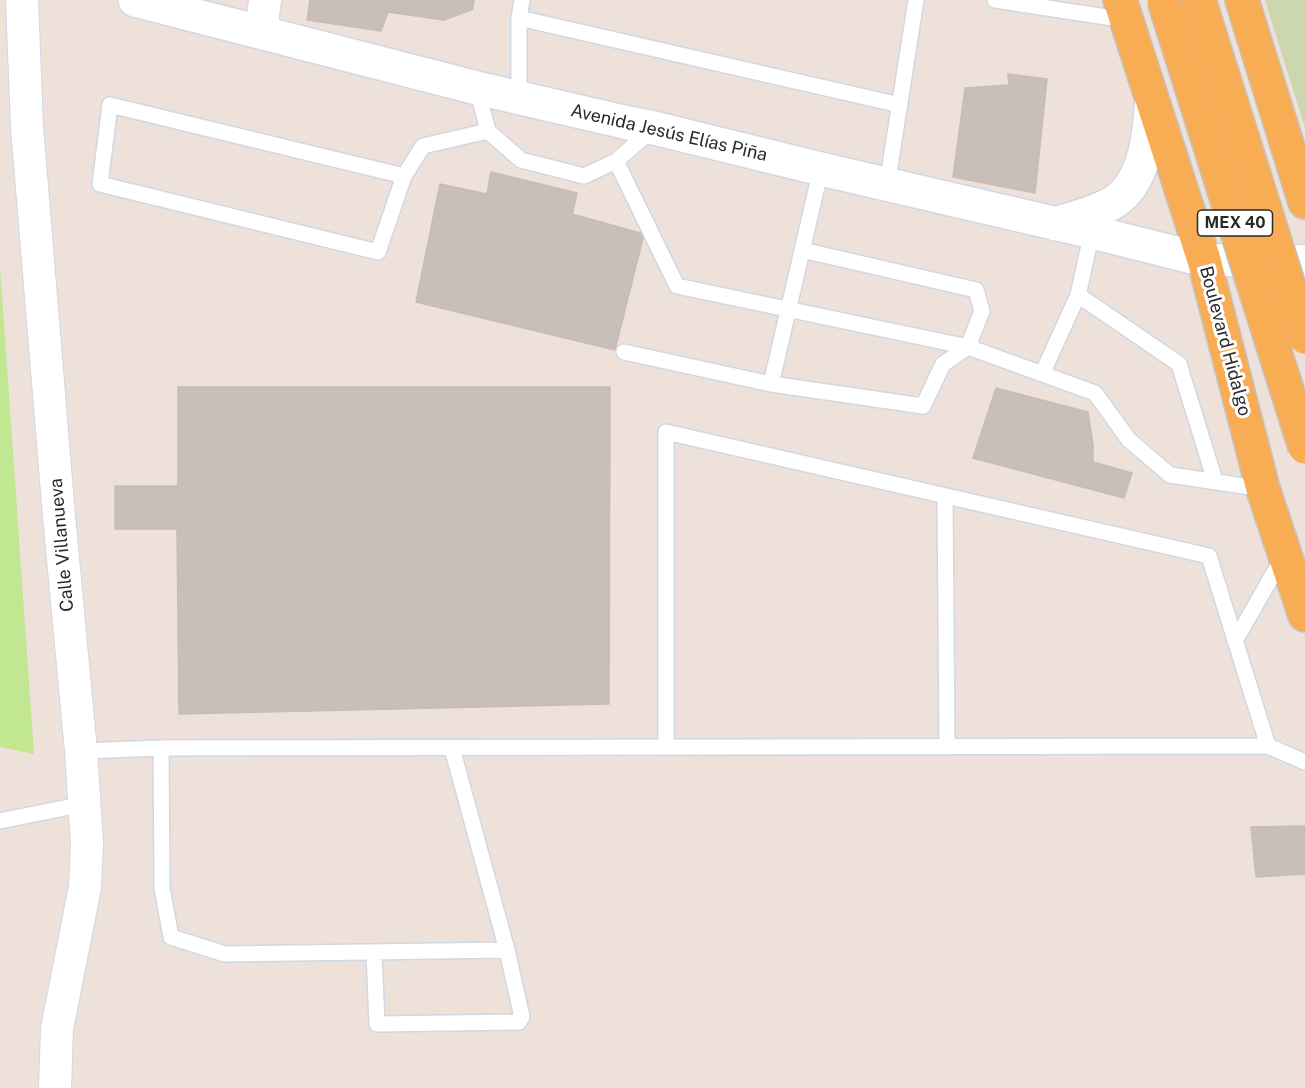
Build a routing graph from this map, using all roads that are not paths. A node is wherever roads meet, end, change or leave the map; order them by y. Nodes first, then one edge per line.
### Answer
1 (22, 0) edge
2 (135, 0) edge
3 (522, 0) edge
4 (916, 0) edge
5 (995, 0) edge
6 (1164, 0) edge
7 (1199, 0) edge
8 (1242, 0) edge
9 (1123, 10) edge
10 (263, 16) edge
11 (519, 18) junction
12 (477, 88) junction
13 (519, 98) junction
14 (1152, 101) junction
15 (900, 105) junction
16 (654, 128) junction
17 (488, 131) junction
18 (616, 161) junction
19 (820, 169) junction
20 (1300, 169) edge
21 (404, 176) junction
22 (887, 185) junction
23 (1305, 202) edge
24 (1055, 224) junction
25 (1092, 232) junction
26 (802, 250) junction
27 (1204, 260) junction
28 (1305, 261) edge
29 (1078, 295) junction
30 (789, 309) junction
31 (1305, 337) edge
32 (968, 347) junction
33 (624, 352) dead end
34 (1042, 374) junction
35 (771, 384) junction
36 (1305, 447) edge
37 (1215, 481) junction
38 (1263, 489) junction
39 (945, 496) junction
40 (1285, 554) junction
41 (1305, 615) edge
42 (1235, 640) junction
43 (1268, 746) junction
44 (666, 747) junction
45 (947, 747) junction
46 (161, 748) junction
47 (452, 748) junction
48 (81, 751) junction
49 (1305, 762) edge
50 (84, 804) junction
51 (0, 821) edge
52 (507, 950) junction
53 (374, 952) junction
54 (55, 1088) edge

1 - 48 street, Calle Villanueva
2 - 10 street, Avenida Jesús Elías Piña
3 - 11 lane
4 - 15 lane
5 - 9 lane
6 - 36 main road, MEX 40, bridge
7 - 31 main road, MEX 40, bridge
8 - 20 main road
9 - 14 main road, Boulevard Hidalgo
10 - 12 street, Avenida Jesús Elías Piña
11 - 13 lane
11 - 15 lane
12 - 13 street, Avenida Jesús Elías Piña
12 - 17 lane
13 - 16 street, Avenida Jesús Elías Piña
14 - 24 street
14 - 27 main road, Boulevard Hidalgo
15 - 22 lane
16 - 18 lane
16 - 19 street, Avenida Jesús Elías Piña
17 - 18 lane
17 - 21 lane
18 - 30 lane
19 - 22 street, Avenida Jesús Elías Piña
19 - 26 lane
20 - 23 main road
21 - 21 lane
22 - 24 street, Avenida Jesús Elías Piña
24 - 25 street, Avenida Jesús Elías Piña
25 - 27 street, Avenida Jesús Elías Piña
25 - 29 lane
26 - 30 lane
26 - 32 lane
27 - 28 street
27 - 38 main road, Boulevard Hidalgo
29 - 34 lane
29 - 37 lane
30 - 32 lane
30 - 35 lane
32 - 34 lane
32 - 35 lane
33 - 35 lane
34 - 37 lane
37 - 38 lane
38 - 40 main road, Boulevard Hidalgo
39 - 42 lane
39 - 44 lane
39 - 45 lane
40 - 41 main road, Boulevard Hidalgo
40 - 42 lane
42 - 43 lane
43 - 45 lane
43 - 49 lane
44 - 45 lane
44 - 47 lane
46 - 47 lane
46 - 48 lane
46 - 53 lane
47 - 52 lane
48 - 50 street, Calle Villanueva
50 - 51 lane
50 - 54 street, Calle Villanueva
52 - 53 lane
52 - 53 lane

